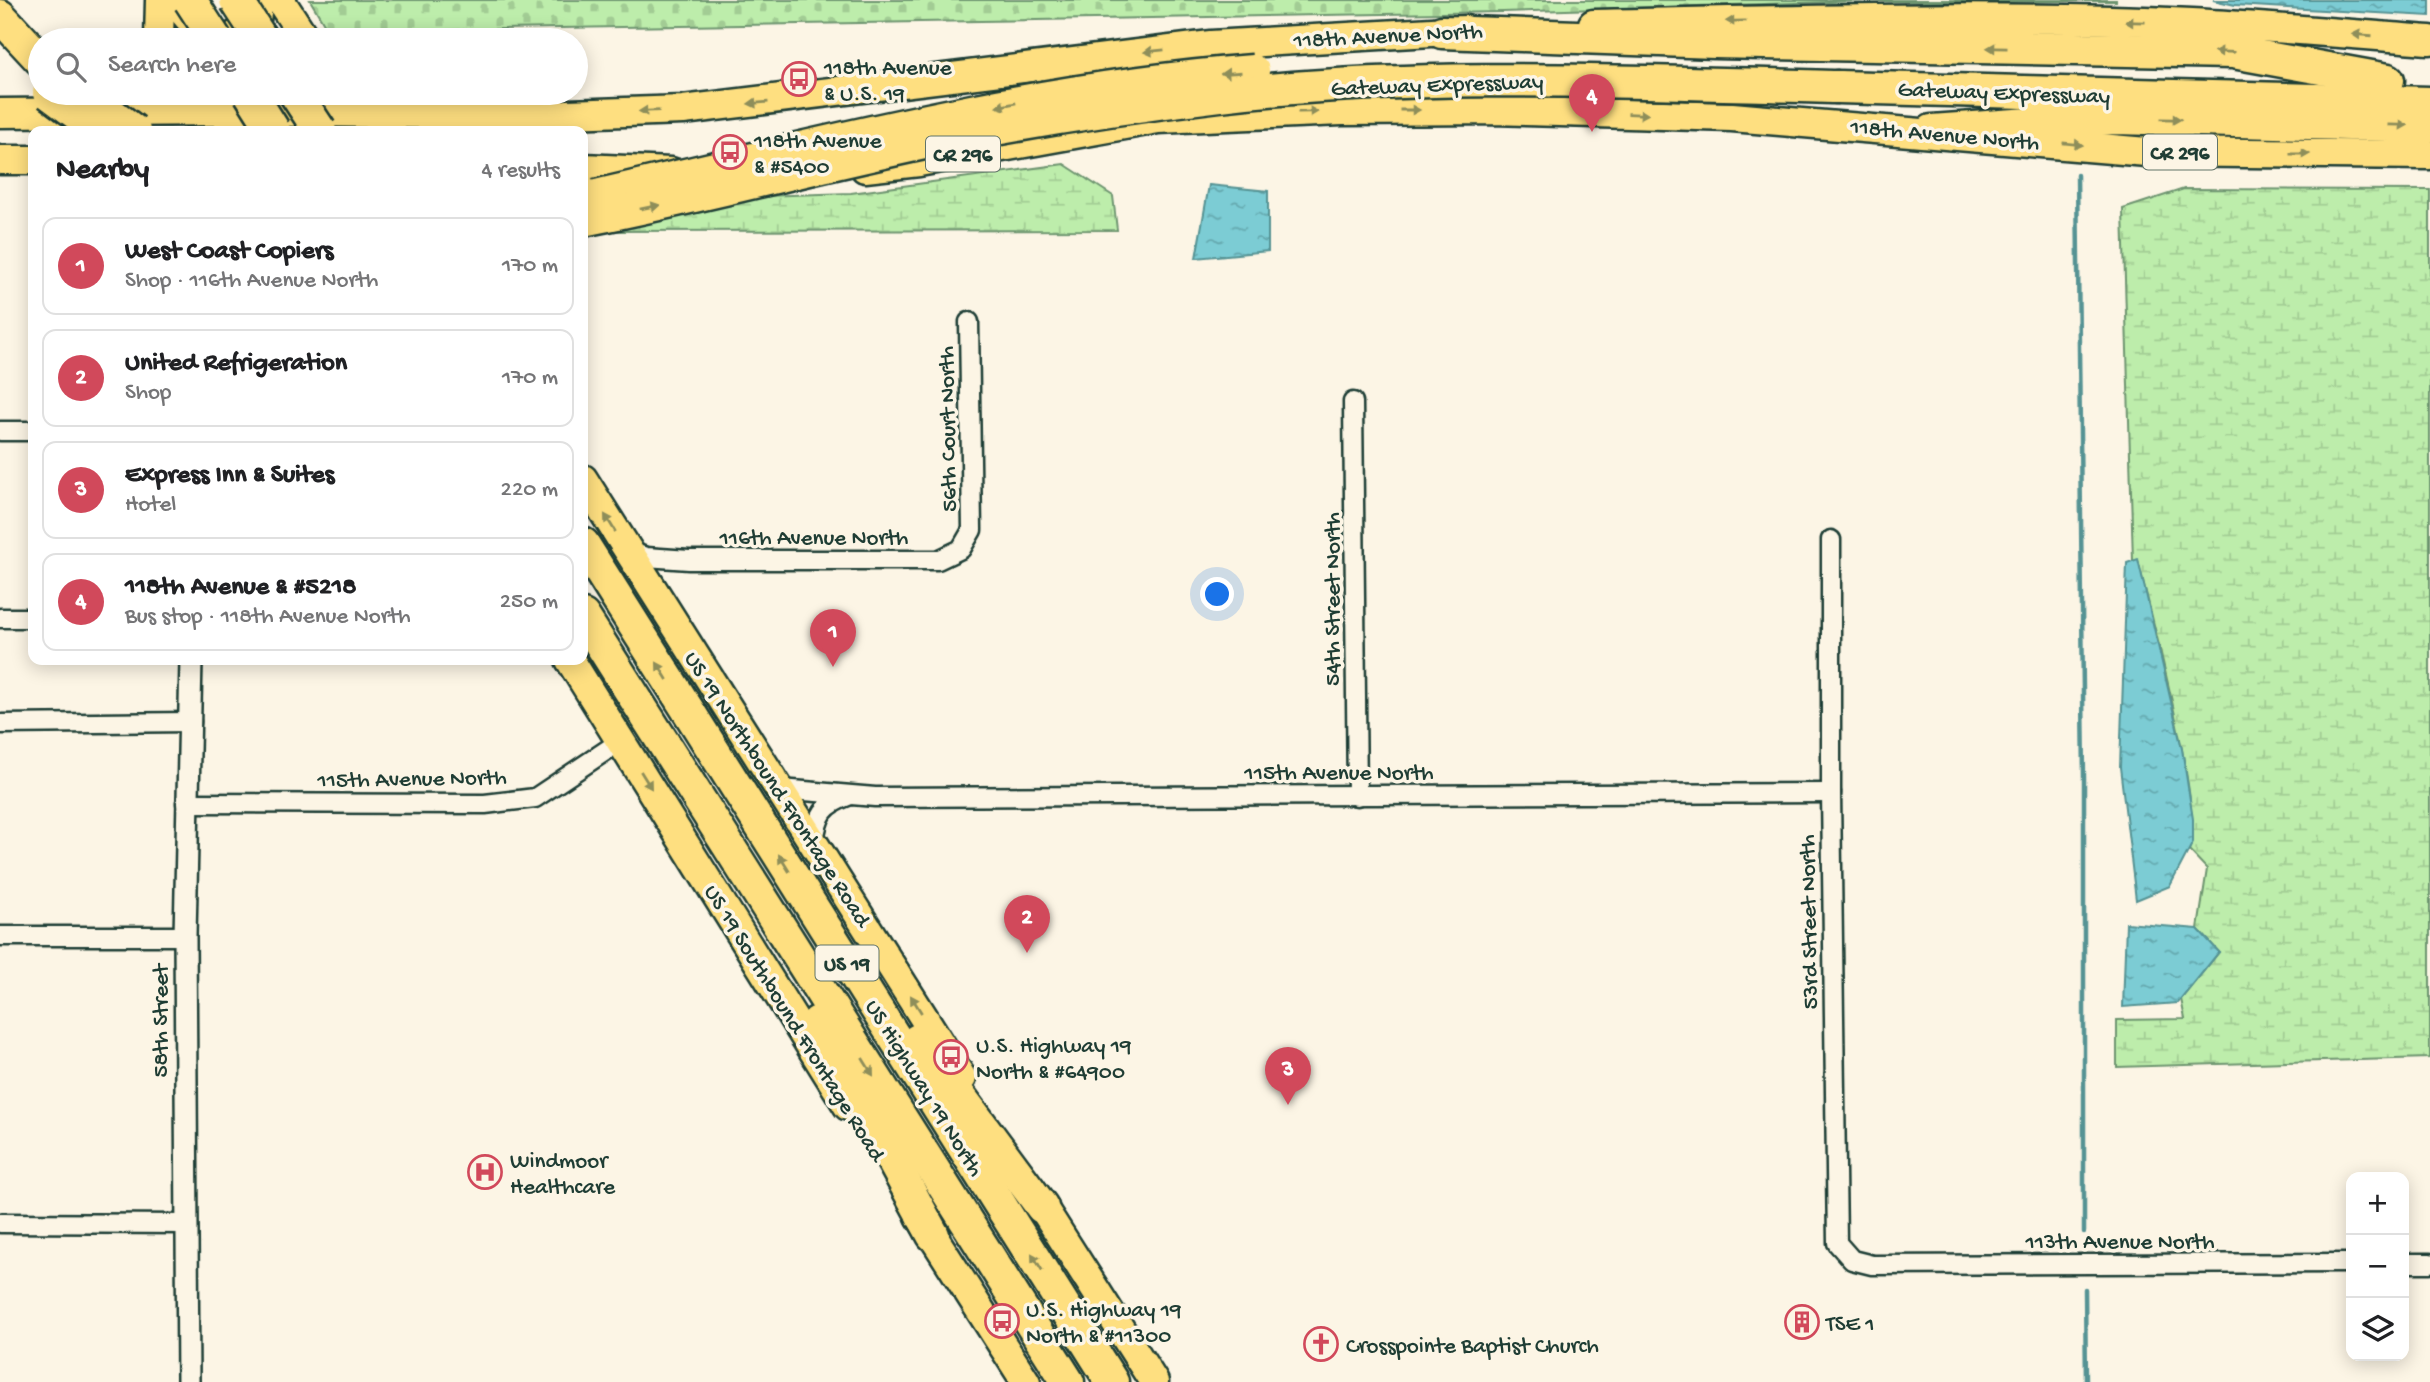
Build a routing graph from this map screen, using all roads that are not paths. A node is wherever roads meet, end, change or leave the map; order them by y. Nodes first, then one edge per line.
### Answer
1 (160, 0) edge
2 (173, 0) edge
3 (190, 0) edge
4 (236, 0) edge
5 (259, 0) edge
6 (280, 0) edge
7 (0, 16) edge
8 (159, 28) edge
9 (175, 28) edge
10 (197, 28) edge
11 (208, 28) edge
12 (245, 28) edge
13 (254, 28) edge
14 (298, 28) edge
15 (1442, 32) junction
16 (2430, 40) edge
17 (28, 46) edge
18 (0, 48) edge
19 (1838, 77) junction
20 (2388, 80) junction
21 (28, 81) edge
22 (2430, 81) edge
23 (28, 102) edge
24 (2430, 103) edge
25 (55, 105) edge
26 (99, 105) edge
27 (190, 105) edge
28 (273, 105) edge
29 (227, 107) edge
30 (0, 113) edge
31 (347, 117) edge
32 (300, 119) edge
33 (91, 126) edge
34 (127, 126) edge
35 (2430, 126) edge
36 (1932, 131) junction
37 (2430, 155) edge
38 (0, 160) edge
39 (28, 160) edge
40 (588, 168) edge
41 (588, 197) edge
42 (588, 219) edge
43 (969, 322) dead end
44 (1353, 402) dead end
45 (0, 431) edge
46 (28, 431) edge
47 (588, 487) edge
48 (1832, 540) dead end
49 (628, 551) junction
50 (588, 552) edge
51 (939, 560) joint
52 (689, 561) junction
53 (658, 600) junction
54 (0, 618) edge
55 (28, 618) edge
56 (588, 624) edge
57 (191, 665) edge
58 (573, 665) edge
59 (191, 722) junction
60 (0, 724) edge
61 (622, 740) junction
62 (781, 789) junction
63 (1830, 793) junction
64 (848, 796) junction
65 (1357, 796) junction
66 (186, 803) junction
67 (814, 841) junction
68 (727, 844) junction
69 (808, 901) junction
70 (0, 936) edge
71 (185, 936) junction
72 (1042, 1207) junction
73 (0, 1223) edge
74 (186, 1224) junction
75 (933, 1235) junction
76 (2346, 1263) edge
77 (2409, 1263) edge
78 (2430, 1263) edge
79 (1888, 1265) joint
80 (188, 1382) edge
81 (1026, 1382) edge
82 (1068, 1382) edge
83 (1112, 1382) edge
84 (1154, 1382) edge

1 - 8 main road
1 - 9 main road
2 - 10 main road
3 - 11 highway, bridge
4 - 13 highway, bridge
5 - 12 main road
6 - 14 main road
7 - 17 highway
16 -> 15 main road, 118th Avenue North
20 -> 15 highway
15 -> 31 main road, 118th Avenue North
18 - 21 highway
19 - 20 highway, Gateway Expressway
19 - 24 highway, Gateway Expressway
19 -> 41 highway, Gateway Expressway, bridge
42 -> 19 highway, Gateway Expressway, bridge
20 - 22 highway, Gateway Expressway
23 - 30 main road
25 - 33 highway, bridge
26 - 34 highway, bridge
27 - 29 main road
28 - 32 highway, bridge
29 - 32 main road
31 - 32 main road, 118th Avenue North
36 -> 35 highway
36 -> 37 main road, 118th Avenue North / CR 296
40 -> 36 main road, 118th Avenue North / CR 296
38 - 39 main road
43 - 51 street, 56th Court North
44 - 65 street, 54th Street North
45 - 46 street
49 -> 47 main road, US 19 Northbound Frontage Road
48 - 63 street, 53rd Street North
49 - 52 street, 116th Avenue North
49 - 53 main road, US 19 Northbound Frontage Road
69 -> 50 highway, US Highway 19 North / US 19
51 - 52 street, 116th Avenue North
52 - 53 street, 116th Avenue North
53 - 62 main road, US 19 Northbound Frontage Road
54 - 55 street
56 - 68 highway, US Highway 19 North / US 19
57 - 59 street, 58th Street
58 - 61 main road, US 19 Southbound Frontage Road
59 - 60 street
59 - 66 street, 58th Street
61 - 66 street, 115th Avenue North
61 -> 75 main road, US 19 Southbound Frontage Road
62 - 64 street, 115th Avenue North
62 - 67 main road, US 19 Northbound Frontage Road
63 - 65 street, 115th Avenue North
63 - 79 street, 53rd Street North
64 - 65 street, 115th Avenue North
64 - 67 street
66 - 71 street, 58th Street
72 -> 67 main road, US 19 Northbound Frontage Road
68 - 75 highway
68 -> 82 highway, US Highway 19 North / US 19
69 - 72 highway
83 -> 69 highway, US Highway 19 North / US 19
70 - 71 street
71 - 74 street, 58th Street
72 - 84 main road, US 19 Northbound Frontage Road
73 - 74 street
74 - 80 street, 58th Street
75 - 81 main road, US 19 Southbound Frontage Road
76 - 79 street, 113th Avenue North
77 - 78 street

